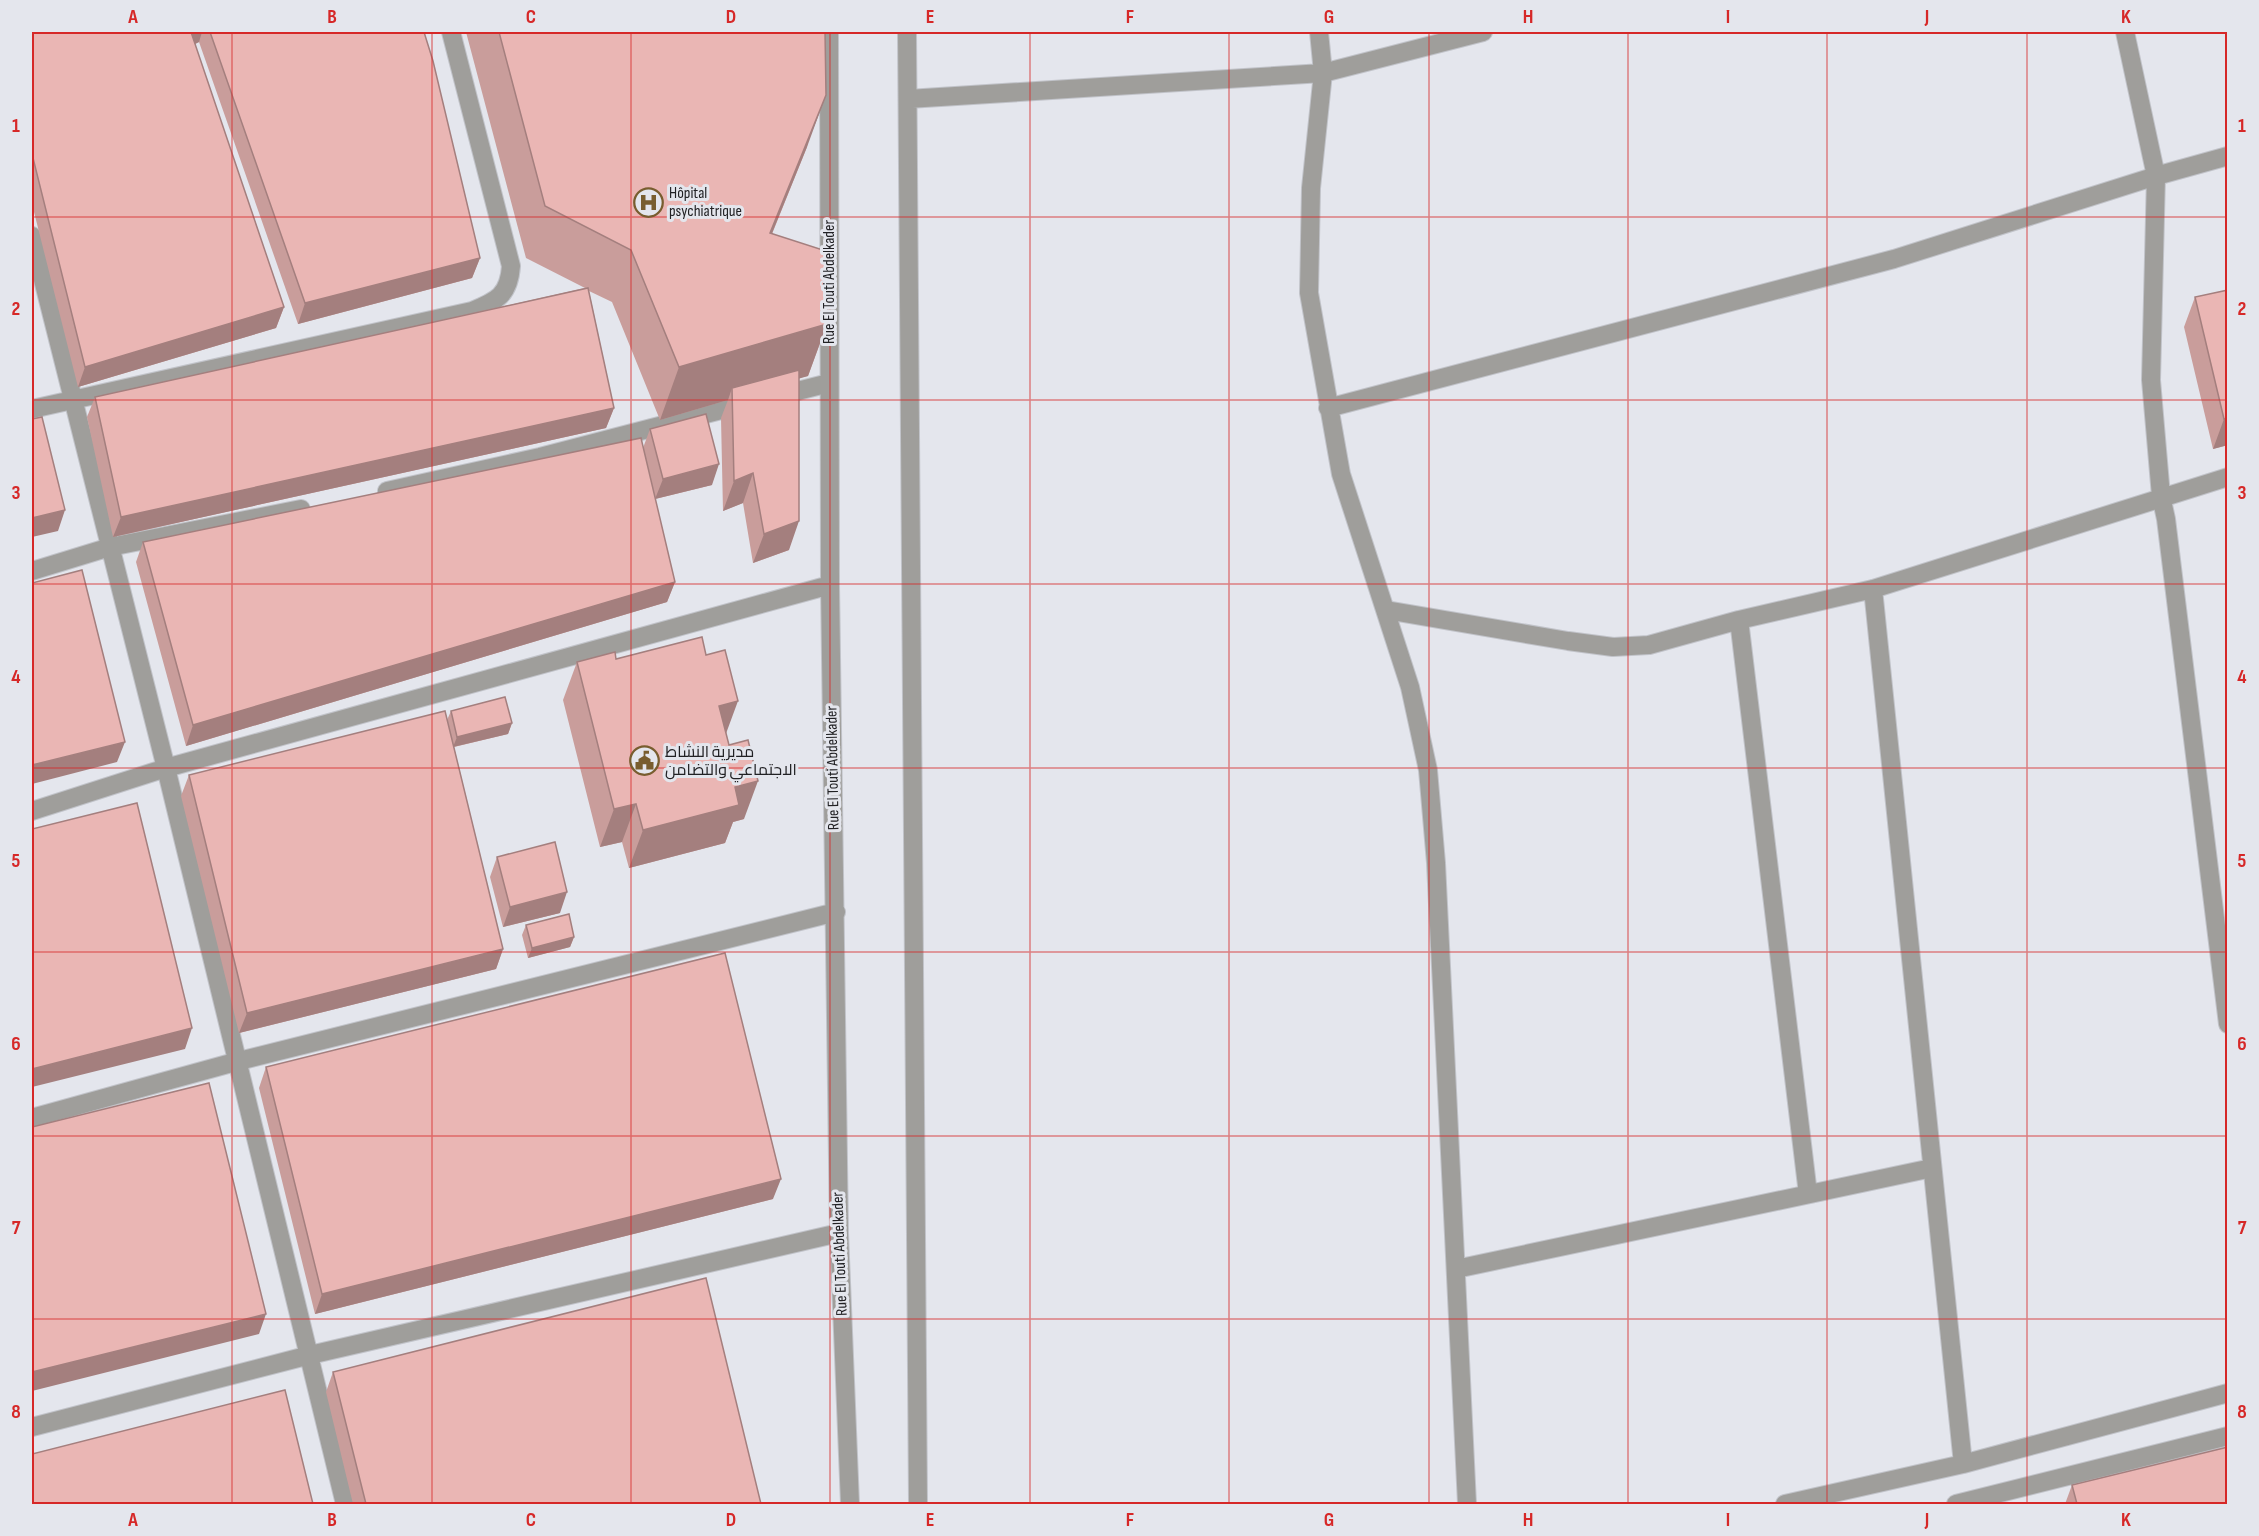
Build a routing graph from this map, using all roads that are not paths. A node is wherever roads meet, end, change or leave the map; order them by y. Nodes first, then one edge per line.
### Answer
1 (451, 32) edge
2 (830, 32) edge
3 (907, 32) edge
4 (1319, 32) edge
5 (1483, 32) edge
6 (2125, 32) edge
7 (1323, 73) junction
8 (908, 99) junction
9 (2228, 156) edge
10 (2156, 176) junction
11 (32, 236) edge
12 (829, 383) junction
13 (73, 399) junction
14 (32, 408) edge
15 (1328, 408) junction
16 (2228, 477) edge
17 (374, 494) edge
18 (2161, 496) junction
19 (315, 506) edge
20 (110, 547) junction
21 (32, 571) edge
22 (830, 585) junction
23 (1873, 589) junction
24 (1386, 610) junction
25 (1739, 620) junction
26 (166, 768) junction
27 (32, 811) edge
28 (836, 912) junction
29 (2228, 1024) edge
30 (235, 1062) junction
31 (32, 1118) edge
32 (1932, 1168) junction
33 (1808, 1194) junction
34 (838, 1233) junction
35 (1456, 1269) junction
36 (310, 1355) junction
37 (2228, 1394) edge
38 (32, 1427) edge
39 (2228, 1436) edge
40 (1963, 1464) junction
41 (345, 1504) edge
42 (850, 1504) edge
43 (918, 1504) edge
44 (1467, 1504) edge
45 (1785, 1504) edge
46 (1956, 1504) edge

1 - 13 street
2 - 12 street, Rue El Touti Abdelkader
3 - 8 street
4 - 7 street
5 - 7 street
6 - 10 street
7 - 8 street
7 - 15 street
8 - 43 street
9 - 10 street
10 - 15 street
10 - 18 street
11 - 13 street
12 - 17 street
12 - 22 street, Rue El Touti Abdelkader
13 - 14 street
13 - 20 street
15 - 24 street
16 - 18 street
18 - 23 street
18 - 29 street
19 - 20 street
20 - 21 street
20 - 26 street
22 - 26 street
22 - 28 street, Rue El Touti Abdelkader
23 - 25 street
23 - 32 street
24 - 25 street
24 - 35 street
25 - 33 street
26 - 27 street
26 - 30 street
28 - 30 street
28 - 34 street, Rue El Touti Abdelkader
30 - 31 street
30 - 36 street
32 - 33 street
32 - 40 street
33 - 35 street
34 - 36 street
34 - 42 street, Rue El Touti Abdelkader
35 - 44 street
36 - 38 street
36 - 41 street
37 - 40 street
39 - 46 street
40 - 45 street

